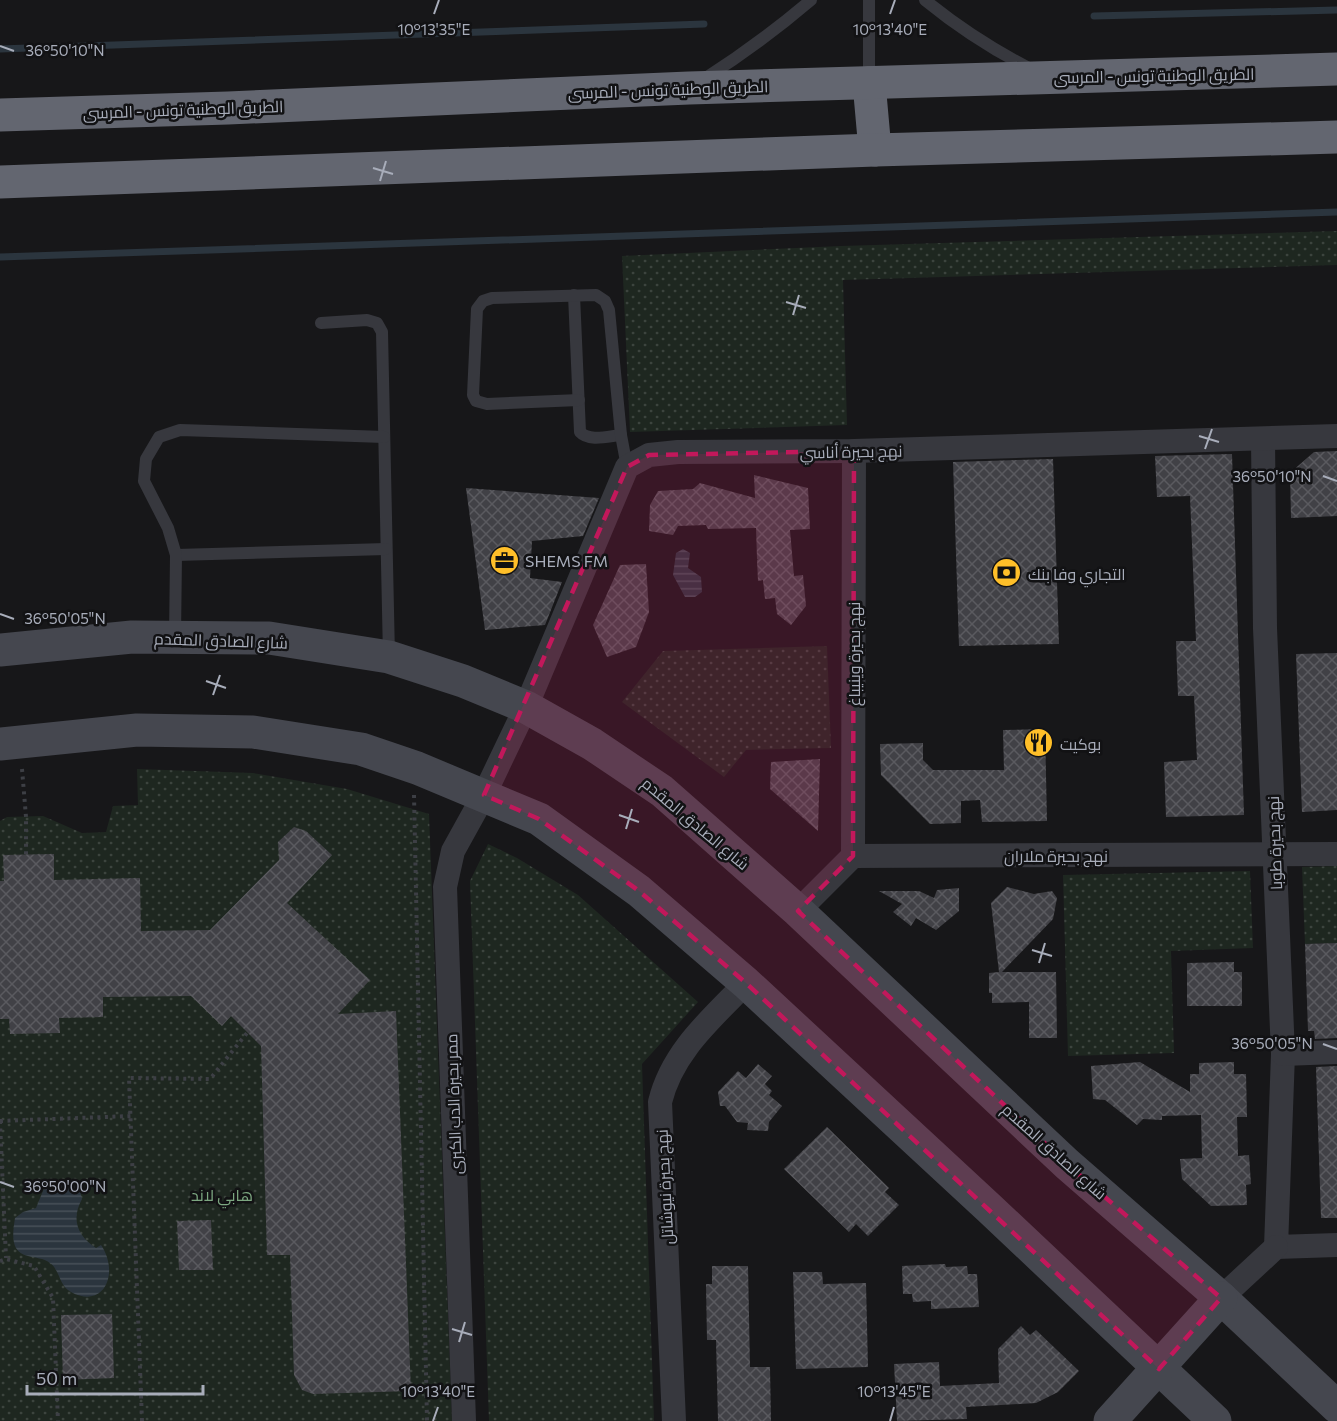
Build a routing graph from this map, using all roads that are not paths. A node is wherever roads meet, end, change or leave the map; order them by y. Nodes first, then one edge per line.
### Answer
1 (811, 0) edge
2 (869, 0) edge
3 (925, 0) edge
4 (1337, 69) edge
5 (1047, 77) junction
6 (869, 82) junction
7 (689, 88) junction
8 (0, 115) edge
9 (1337, 137) edge
10 (875, 150) junction
11 (0, 182) edge
12 (574, 295) junction
13 (321, 323) dead end
14 (579, 400) junction
15 (621, 435) junction
16 (1337, 436) edge
17 (384, 437) junction
18 (1263, 439) junction
19 (854, 452) junction
20 (627, 467) junction
21 (386, 549) junction
22 (176, 555) junction
23 (175, 637) junction
24 (0, 650) edge
25 (389, 657) junction
26 (526, 707) junction
27 (10, 743) edge
28 (484, 795) junction
29 (1275, 854) junction
30 (1337, 854) edge
31 (853, 856) junction
32 (798, 911) junction
33 (746, 983) junction
34 (1337, 1052) edge
35 (1283, 1054) junction
36 (1337, 1245) edge
37 (1276, 1247) junction
38 (1221, 1298) junction
39 (1159, 1369) junction
40 (1337, 1407) edge
41 (464, 1421) edge
42 (674, 1421) edge
43 (1110, 1421) edge
44 (1215, 1421) edge

1 - 7 lane
2 - 6 lane
3 - 5 lane
4 - 5 highway, الطريق الوطنية تونس - المرسى
5 - 6 highway, الطريق الوطنية تونس - المرسى
6 - 7 highway, الطريق الوطنية تونس - المرسى
6 - 10 highway
7 - 8 highway, الطريق الوطنية تونس - المرسى
9 - 10 highway
10 - 11 highway
12 - 14 lane
12 - 14 lane
12 - 15 lane
13 - 17 lane
14 - 15 lane
15 - 20 lane
16 - 18 street, نهج بحيرة أناسي
17 - 21 lane
17 - 22 lane
18 - 19 street, نهج بحيرة أناسي
18 - 29 street, نهج بحيرة طوبا
19 - 20 street, نهج بحيرة أناسي
19 - 31 street, نهج بحيرة وينيباغ
20 - 26 street
21 - 22 lane
21 - 25 lane
22 - 23 lane
23 - 24 main road, شارع الصادق المقدم
23 - 25 main road, شارع الصادق المقدم
25 - 26 main road, شارع الصادق المقدم
26 - 28 street, ممر بحيرة الدب الكبرى
26 - 32 main road, شارع الصادق المقدم
27 - 28 main road
28 - 33 main road
28 - 41 street, ممر بحيرة الدب الكبرى
29 - 30 street, نهج بحيرة ملاران
29 - 31 street, نهج بحيرة ملاران
29 - 35 street, نهج بحيرة طوبا
31 - 32 street
32 - 38 main road, شارع الصادق المقدم
33 - 39 main road
33 - 42 street, نهج بحيرة نيوشاتل
34 - 35 street
35 - 37 street, نهج بحيرة طوبا
36 - 37 street
37 - 38 street
38 - 39 main road
38 - 40 main road, شارع الصادق المقدم
39 - 43 main road
39 - 44 main road

